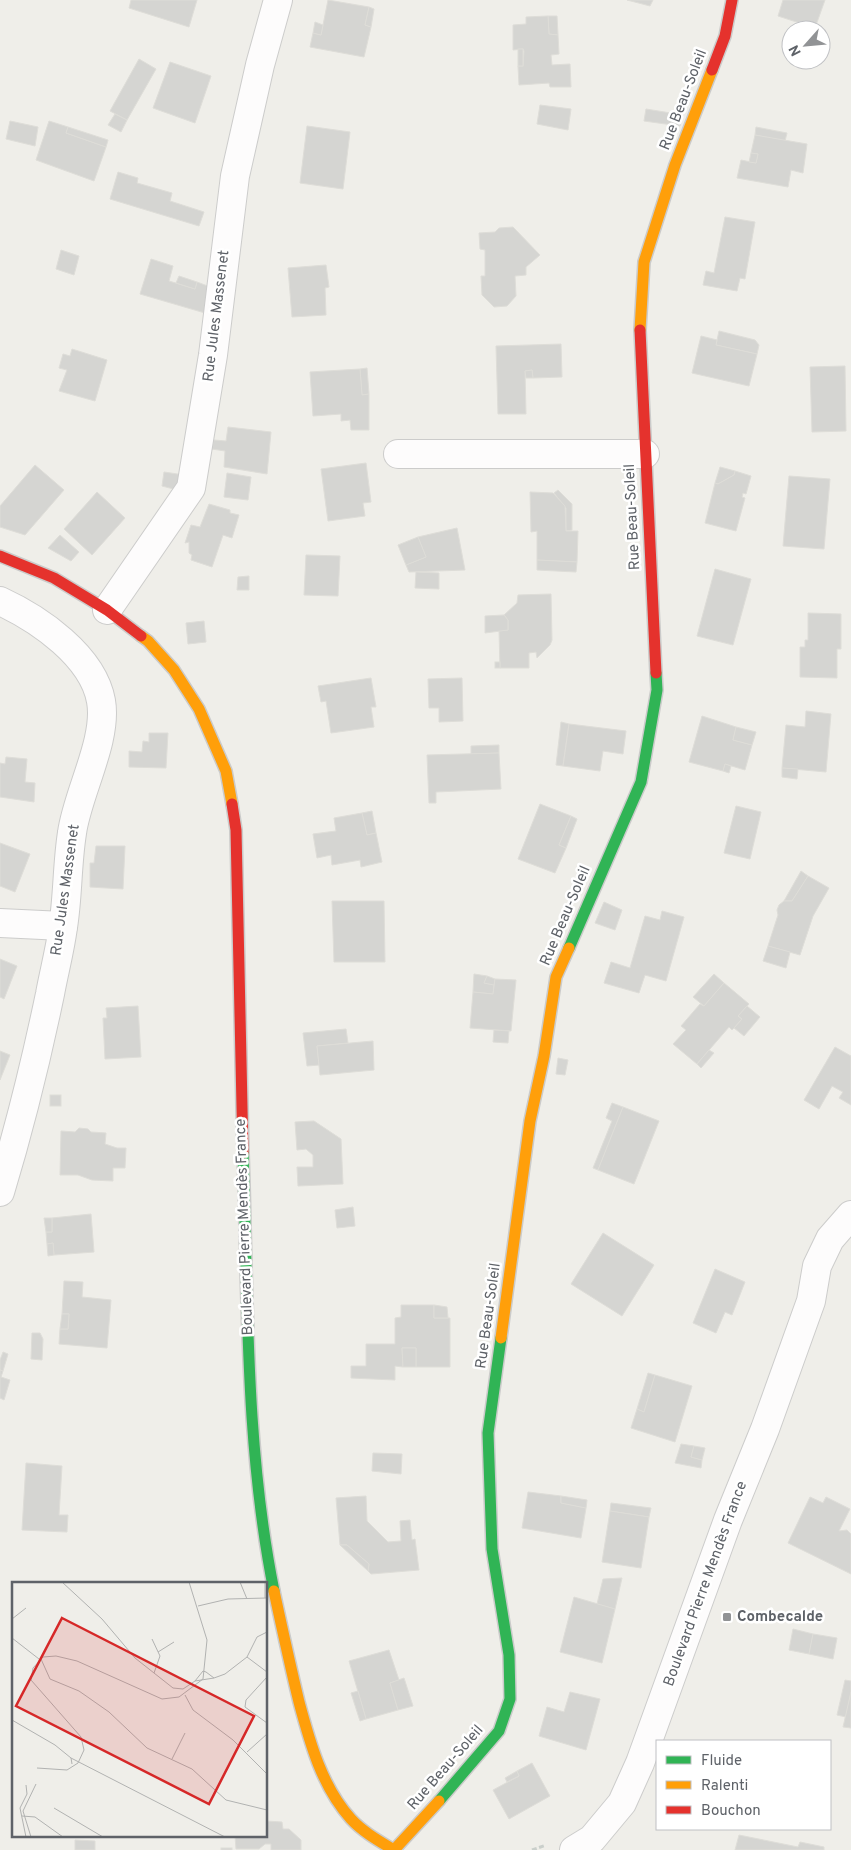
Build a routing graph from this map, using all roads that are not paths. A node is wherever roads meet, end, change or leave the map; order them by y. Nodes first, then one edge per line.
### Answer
1 (278, 0) edge
2 (732, 0) edge
3 (398, 454) dead end
4 (645, 454) junction
5 (0, 556) edge
6 (0, 601) edge
7 (108, 610) junction
8 (0, 922) edge
9 (63, 926) junction
10 (0, 1192) edge
11 (851, 1215) edge
12 (851, 1240) edge
13 (811, 1301) junction
14 (394, 1850) edge
15 (574, 1850) edge

1 - 7 street, Rue Jules Massenet
2 - 4 street, Rue Beau-Soleil
3 - 4 street
4 - 14 street, Rue Beau-Soleil
5 - 7 street, Boulevard Pierre Mendès France
6 - 9 street, Rue Jules Massenet
7 - 14 street, Boulevard Pierre Mendès France
8 - 9 street
9 - 10 street, Rue Jules Massenet
11 - 13 street, Boulevard Pierre Mendès France
12 - 13 street, Boulevard Pierre Mendès France
13 - 15 street, Boulevard Pierre Mendès France

